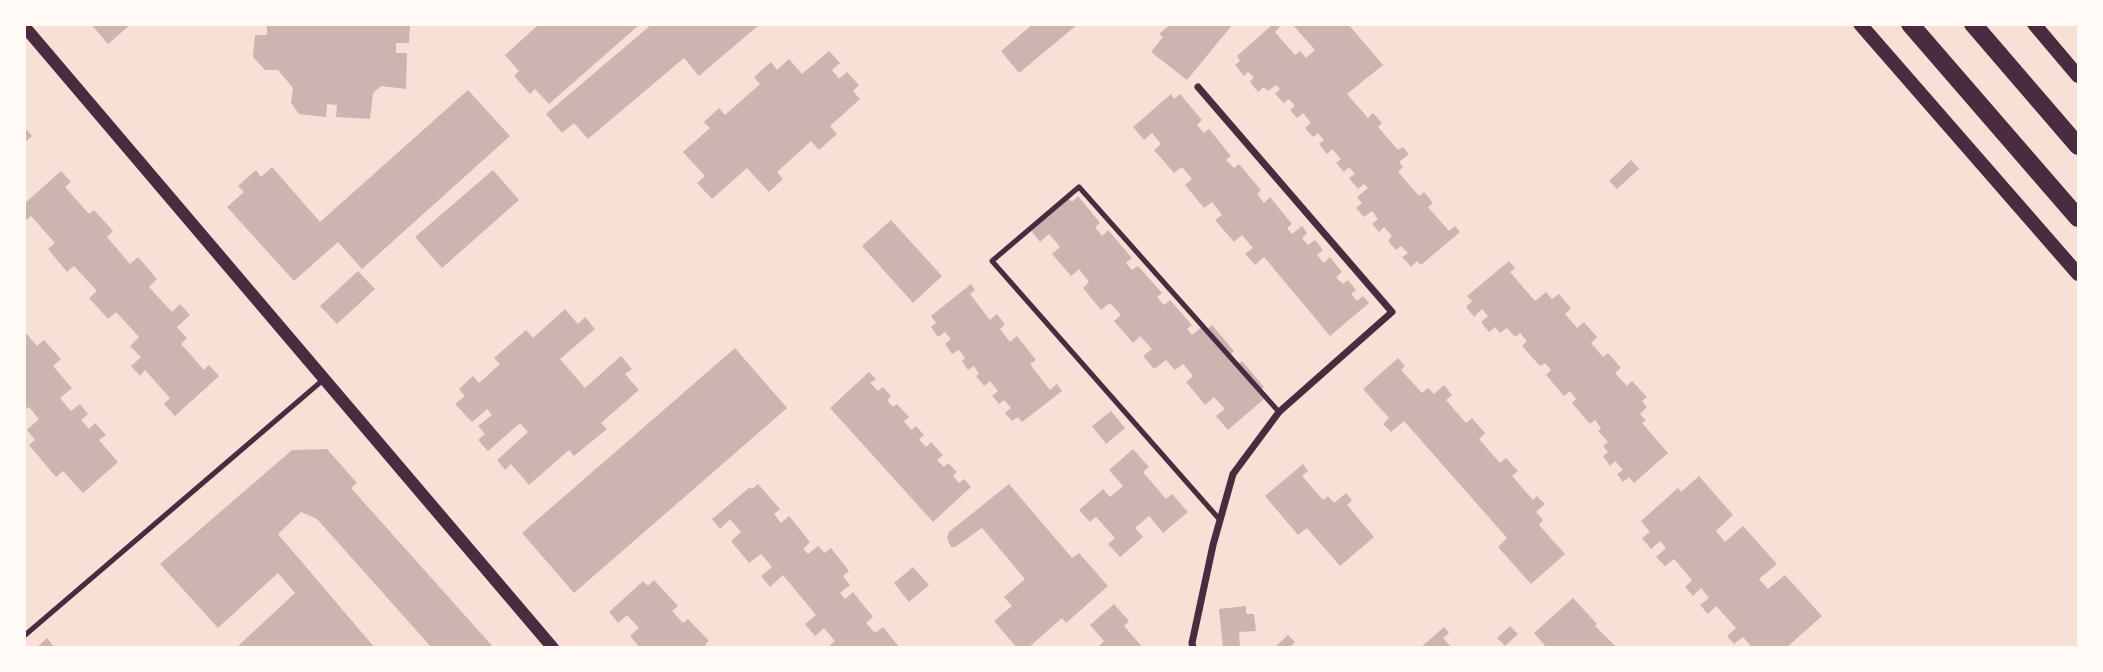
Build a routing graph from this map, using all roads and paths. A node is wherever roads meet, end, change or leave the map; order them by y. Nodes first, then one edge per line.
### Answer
1 (1860, 24) edge
2 (1910, 24) edge
3 (1973, 24) edge
4 (2034, 24) edge
5 (24, 26) edge
6 (2078, 76) edge
7 (1198, 87) dead end
8 (2078, 146) edge
9 (2078, 218) edge
10 (2078, 274) edge
11 (325, 378) junction
12 (1279, 412) junction
13 (1220, 520) junction
14 (24, 636) edge
15 (554, 648) edge
16 (1193, 648) edge

1 - 10 main road
2 - 9 main road
3 - 8 main road
4 - 6 main road
5 - 11 street
7 - 12 street
11 - 14 lane
11 - 15 street
12 - 13 street
12 - 13 lane
13 - 16 street

